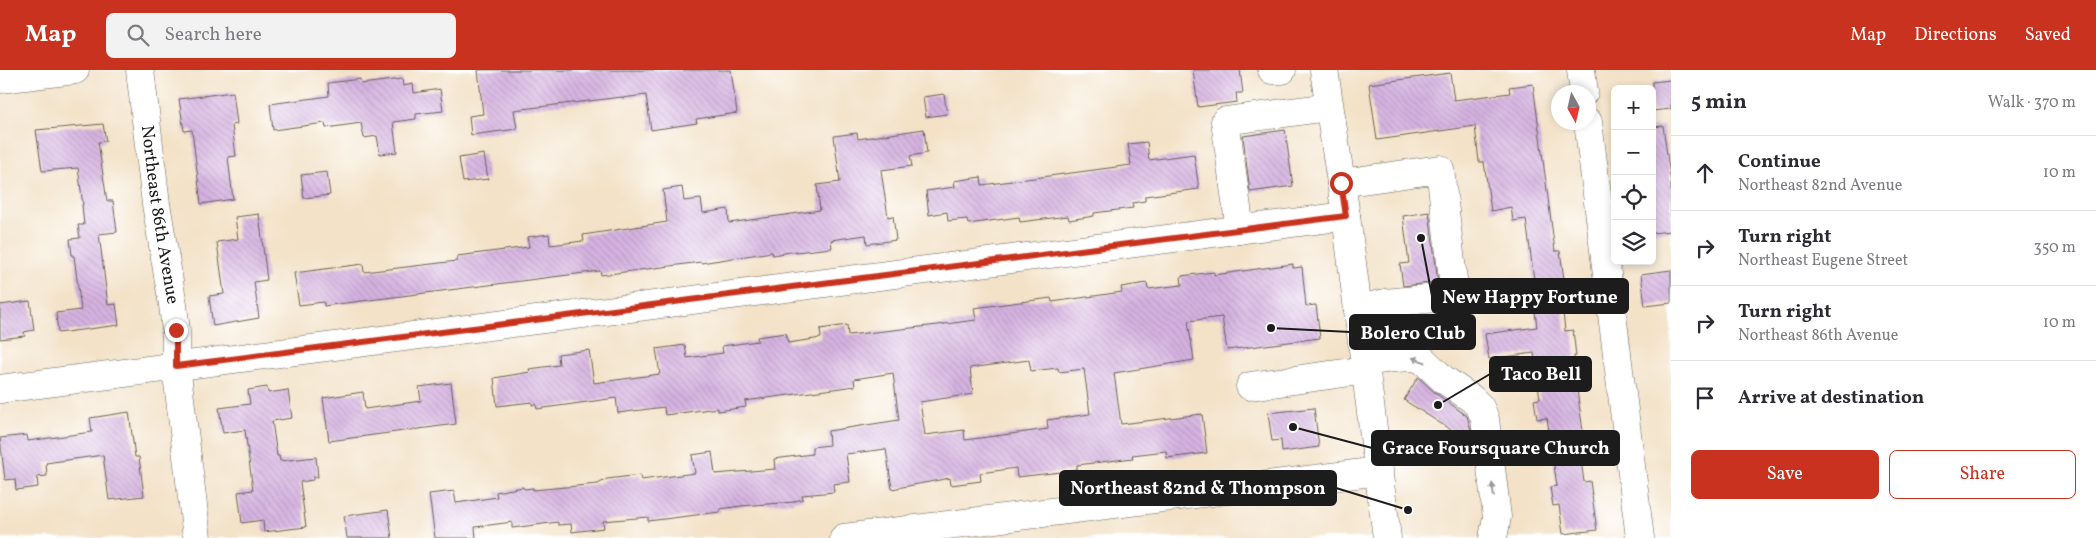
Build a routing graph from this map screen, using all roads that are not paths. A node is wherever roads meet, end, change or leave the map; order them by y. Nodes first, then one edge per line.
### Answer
1 (75, 70) edge
2 (140, 70) edge
3 (1272, 70) edge
4 (1282, 70) edge
5 (1324, 70) edge
6 (1581, 70) edge
7 (0, 79) edge
8 (1583, 85) edge
9 (1329, 107) junction
10 (1589, 130) edge
11 (1341, 183) junction
12 (1346, 216) junction
13 (1240, 230) junction
14 (1358, 309) junction
15 (176, 366) junction
16 (1365, 366) junction
17 (1250, 386) dead end
18 (0, 389) edge
19 (1379, 471) junction
20 (197, 538) edge
21 (844, 538) edge
22 (1387, 538) edge
23 (1492, 538) edge
24 (1640, 538) edge

1 - 7 street
2 - 15 street, Northeast 86th Avenue
3 - 4 street
5 - 9 street
6 - 8 street
9 - 11 street
9 - 13 street
10 - 24 street
11 - 12 street
11 - 14 street
12 - 13 street
12 - 14 street
13 - 15 street
14 - 16 street
15 - 18 street
15 - 20 street, Northeast 86th Avenue
16 - 17 street
16 - 19 street
23 -> 16 street
19 - 21 street
19 - 22 street

